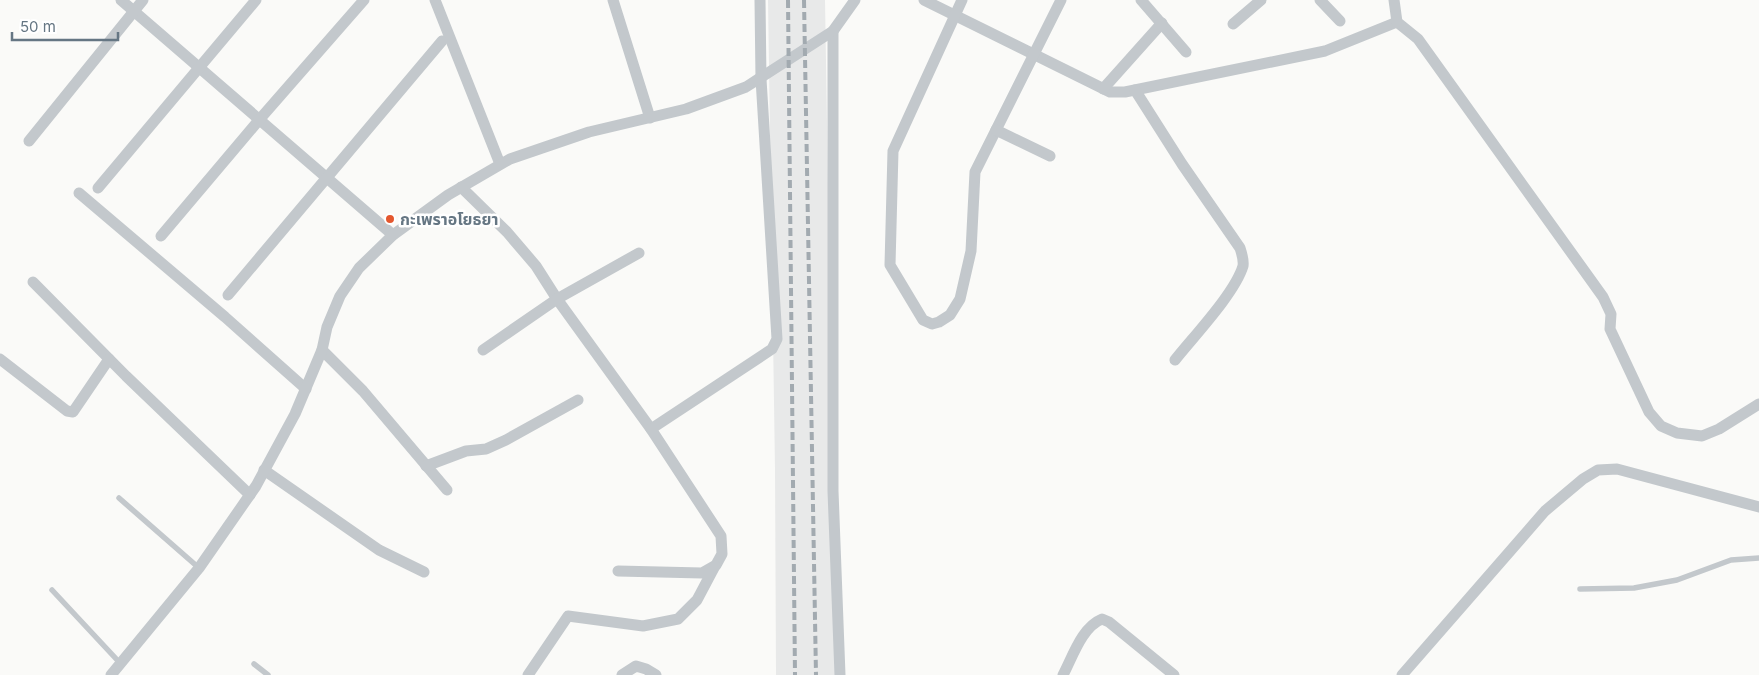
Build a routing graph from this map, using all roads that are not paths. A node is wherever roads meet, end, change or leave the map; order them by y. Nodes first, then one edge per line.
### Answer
1 (121, 0) edge
2 (144, 0) edge
3 (256, 0) edge
4 (364, 0) edge
5 (435, 0) edge
6 (613, 0) edge
7 (760, 0) edge
8 (855, 0) edge
9 (924, 0) edge
10 (962, 0) edge
11 (1061, 0) edge
12 (1141, 0) edge
13 (1261, 0) edge
14 (1320, 0) edge
15 (1394, 0) edge
16 (134, 11) junction
17 (954, 15) junction
18 (1340, 21) dead end
19 (1398, 22) junction
20 (1162, 24) junction
21 (1234, 24) dead end
22 (832, 31) junction
23 (442, 42) dead end
24 (1186, 52) dead end
25 (1033, 54) junction
26 (199, 68) junction
27 (761, 79) junction
28 (1103, 89) junction
29 (1135, 90) junction
30 (650, 118) junction
31 (259, 120) junction
32 (996, 130) junction
33 (29, 141) dead end
34 (1050, 156) dead end
35 (500, 164) junction
36 (326, 178) junction
37 (461, 187) junction
38 (98, 188) dead end
39 (79, 193) dead end
40 (394, 234) junction
41 (161, 236) dead end
42 (639, 253) dead end
43 (33, 282) dead end
44 (228, 295) dead end
45 (557, 299) junction
46 (322, 350) junction
47 (483, 350) dead end
48 (0, 359) edge
49 (108, 359) junction
50 (1175, 360) dead end
51 (306, 389) junction
52 (578, 400) dead end
53 (1759, 404) edge
54 (651, 429) junction
55 (426, 466) junction
56 (264, 470) junction
57 (447, 490) dead end
58 (250, 495) junction
59 (119, 498) dead end
60 (1759, 507) edge
61 (1759, 558) edge
62 (716, 565) junction
63 (199, 568) junction
64 (618, 571) dead end
65 (424, 572) dead end
66 (1580, 589) dead end
67 (52, 590) dead end
68 (120, 663) junction
69 (254, 664) dead end
70 (111, 675) edge
71 (268, 675) edge
72 (528, 675) edge
73 (622, 675) edge
74 (656, 675) edge
75 (840, 675) edge
76 (1063, 675) edge
77 (1174, 675) edge
78 (1402, 675) edge

1 - 16 street
2 - 16 street
3 - 26 street
4 - 31 street
5 - 35 street
6 - 30 street
7 - 27 street
8 - 22 street
9 - 17 street
10 - 17 street
11 - 25 street
12 - 20 street
13 - 21 street
14 - 18 street
15 - 19 street
16 - 26 street
16 - 33 street
17 - 25 street
17 - 32 street
19 - 29 street
19 - 53 street
20 - 24 street
20 - 28 street
22 - 27 street
22 - 75 street
23 - 36 street
25 - 28 street
25 - 32 street
26 - 31 street
26 - 38 street
27 - 30 street
27 - 54 street
28 - 29 street
29 - 50 street
30 - 35 street
31 - 36 street
31 - 41 street
32 - 34 street
35 - 37 street
36 - 40 street
36 - 44 street
37 - 40 street
37 - 45 street
39 - 51 street
40 - 46 street
42 - 45 street
43 - 49 street
45 - 47 street
45 - 54 street
46 - 51 street
46 - 55 street
48 - 49 street
49 - 58 street
51 - 56 street
52 - 55 street
54 - 62 street
55 - 57 street
56 - 58 street
56 - 65 street
58 - 63 street
59 - 63 lane
60 - 78 street
61 - 66 lane
62 - 64 street
62 - 72 street
63 - 68 street
67 - 68 lane
68 - 70 street
69 - 71 lane
73 - 74 street
76 - 77 street

